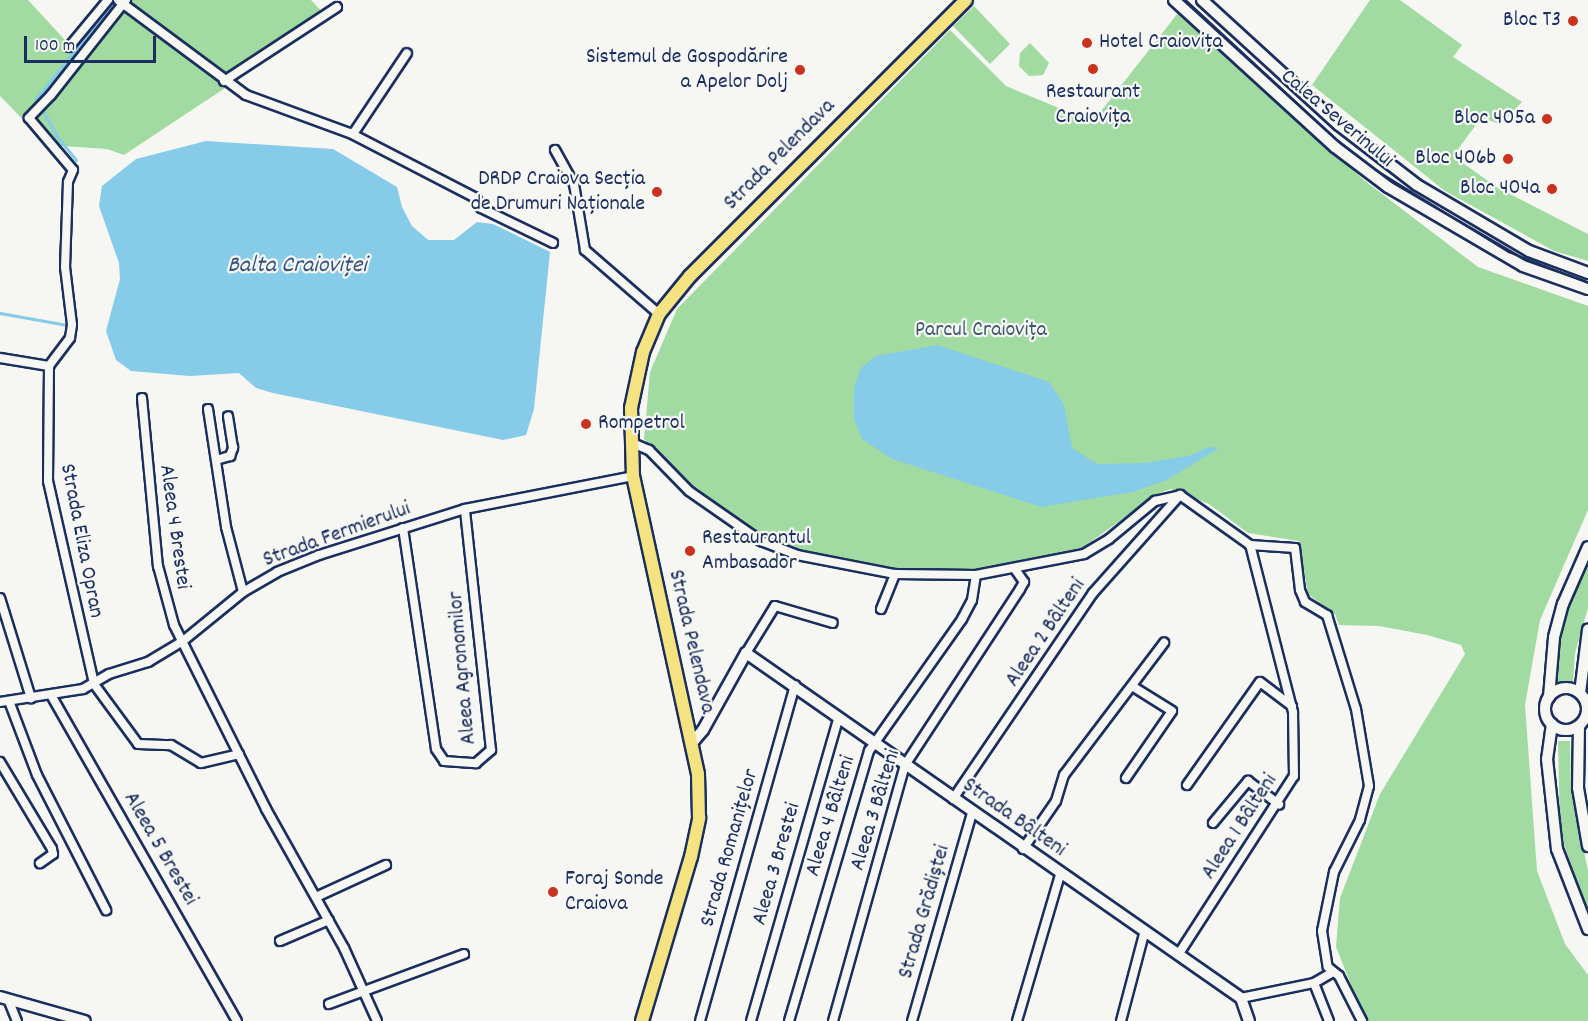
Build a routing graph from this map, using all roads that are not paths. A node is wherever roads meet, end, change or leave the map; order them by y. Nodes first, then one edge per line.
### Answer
1 (108, 0) edge
2 (966, 0) edge
3 (1174, 0) edge
4 (1202, 0) edge
5 (122, 1) edge
6 (337, 7) dead end
7 (69, 47) dead end
8 (407, 53) dead end
9 (224, 81) junction
10 (352, 134) junction
11 (555, 150) dead end
12 (553, 243) dead end
13 (1588, 273) edge
14 (1588, 289) edge
15 (659, 314) junction
16 (0, 358) edge
17 (49, 366) junction
18 (142, 398) dead end
19 (208, 408) dead end
20 (228, 416) dead end
21 (630, 442) junction
22 (216, 460) junction
23 (633, 476) junction
24 (1180, 495) junction
25 (465, 509) junction
26 (403, 528) junction
27 (1250, 545) junction
28 (1588, 547) edge
29 (1015, 569) junction
30 (895, 574) junction
31 (976, 575) junction
32 (243, 592) junction
33 (0, 598) edge
34 (881, 609) dead end
35 (833, 622) dead end
36 (1588, 630) edge
37 (183, 640) junction
38 (1164, 643) dead end
39 (746, 653) junction
40 (94, 684) junction
41 (795, 685) junction
42 (1132, 686) junction
43 (1580, 693) junction
44 (51, 695) junction
45 (1549, 697) junction
46 (31, 698) junction
47 (9, 701) junction
48 (0, 702) edge
49 (1292, 706) junction
50 (839, 717) junction
51 (1552, 724) junction
52 (1579, 726) junction
53 (692, 743) junction
54 (875, 743) junction
55 (239, 754) junction
56 (0, 762) edge
57 (905, 765) junction
58 (1126, 778) dead end
59 (1187, 785) dead end
60 (953, 799) junction
61 (1279, 804) junction
62 (972, 813) junction
63 (1213, 823) dead end
64 (1588, 846) edge
65 (1023, 849) junction
66 (40, 863) dead end
67 (386, 865) dead end
68 (1060, 875) junction
69 (316, 897) junction
70 (106, 910) dead end
71 (329, 920) junction
72 (1588, 929) edge
73 (1144, 934) junction
74 (280, 941) dead end
75 (464, 954) dead end
76 (1178, 955) junction
77 (1332, 973) junction
78 (1314, 983) junction
79 (364, 991) junction
80 (4, 998) edge
81 (1241, 998) junction
82 (328, 1005) dead end
83 (17, 1021) edge
84 (85, 1021) edge
85 (237, 1021) edge
86 (377, 1021) edge
87 (642, 1021) edge
88 (700, 1021) edge
89 (751, 1021) edge
90 (789, 1021) edge
91 (833, 1021) edge
92 (912, 1021) edge
93 (1017, 1021) edge
94 (1121, 1021) edge
95 (1249, 1021) edge
96 (1329, 1021) edge
97 (1362, 1021) edge

1 - 7 street
2 - 15 main road, Strada Pelendava
3 - 14 main road, Calea Severinului
4 - 13 main road, Calea Severinului
5 - 9 street
5 - 17 street
6 - 9 street
8 - 10 street
9 - 10 street
10 - 12 street
11 - 15 street
15 - 21 main road, Strada Pelendava
16 - 17 street
17 - 40 street, Strada Eliza Opran
18 - 37 street, Aleea 4 Brestei
19 - 22 street
20 - 22 street
21 - 23 main road, Strada Pelendava
21 - 30 street
22 - 32 street
23 - 25 street, Strada Fermierului
23 - 53 main road, Strada Pelendava
24 - 27 street
24 - 29 street
24 - 60 street, Aleea 2 Bâlteni
25 - 26 street, Strada Fermierului
25 - 26 street, Aleea Agronomilor
26 - 32 street, Strada Fermierului
27 - 49 street, Aleea 1 Bâlteni
27 - 77 street
28 - 45 main road
29 - 31 street
29 - 57 street, Aleea 3 Bâlteni
30 - 31 street
30 - 34 street
31 - 54 street, Aleea 4 Bâlteni
32 - 37 street, Strada Fermierului
33 - 46 street
35 - 39 street
36 - 43 main road
37 - 40 street, Strada Fermierului
37 - 55 street, Aleea 4 Brestei
38 - 42 street
39 - 41 main road, Strada Bâlteni
39 - 53 main road
40 - 44 street, Strada Fermierului
40 - 55 street
41 - 50 main road, Strada Bâlteni
41 - 88 street, Strada Romanițelor
42 - 58 street
42 - 65 street
43 - 45 main road
43 - 52 main road
44 - 46 street, Strada Fermierului
44 - 85 street, Aleea 5 Brestei
45 - 51 main road
46 - 47 street, Strada Fermierului
47 - 48 street, Strada Fermierului
47 - 70 street
49 - 59 street
49 - 61 street, Aleea 1 Bâlteni
50 - 54 main road, Strada Bâlteni
50 - 89 street, Aleea 3 Brestei
51 - 52 main road
51 - 72 main road
52 - 64 main road
53 - 87 main road, Strada Pelendava
54 - 57 main road, Strada Bâlteni
54 - 90 street, Aleea 4 Bâlteni
55 - 69 street, Aleea 4 Brestei
56 - 66 street
57 - 60 main road, Strada Bâlteni
57 - 91 street, Aleea 3 Bâlteni
60 - 62 main road, Strada Bâlteni
61 - 63 street
61 - 76 street, Aleea 1 Bâlteni
62 - 65 main road, Strada Bâlteni
62 - 92 street, Strada Grădiștei
65 - 68 main road, Strada Bâlteni
67 - 69 street
68 - 73 main road, Strada Bâlteni
68 - 93 street
69 - 71 street, Aleea 4 Brestei
71 - 74 street
71 - 79 street, Aleea 4 Brestei
73 - 76 main road, Strada Bâlteni
73 - 94 street
75 - 79 street
76 - 81 main road, Strada Bâlteni
77 - 78 street
77 - 97 street
78 - 81 street
78 - 96 street
79 - 82 street
79 - 86 street, Aleea 4 Brestei
80 - 83 street
80 - 84 main road
81 - 95 main road

